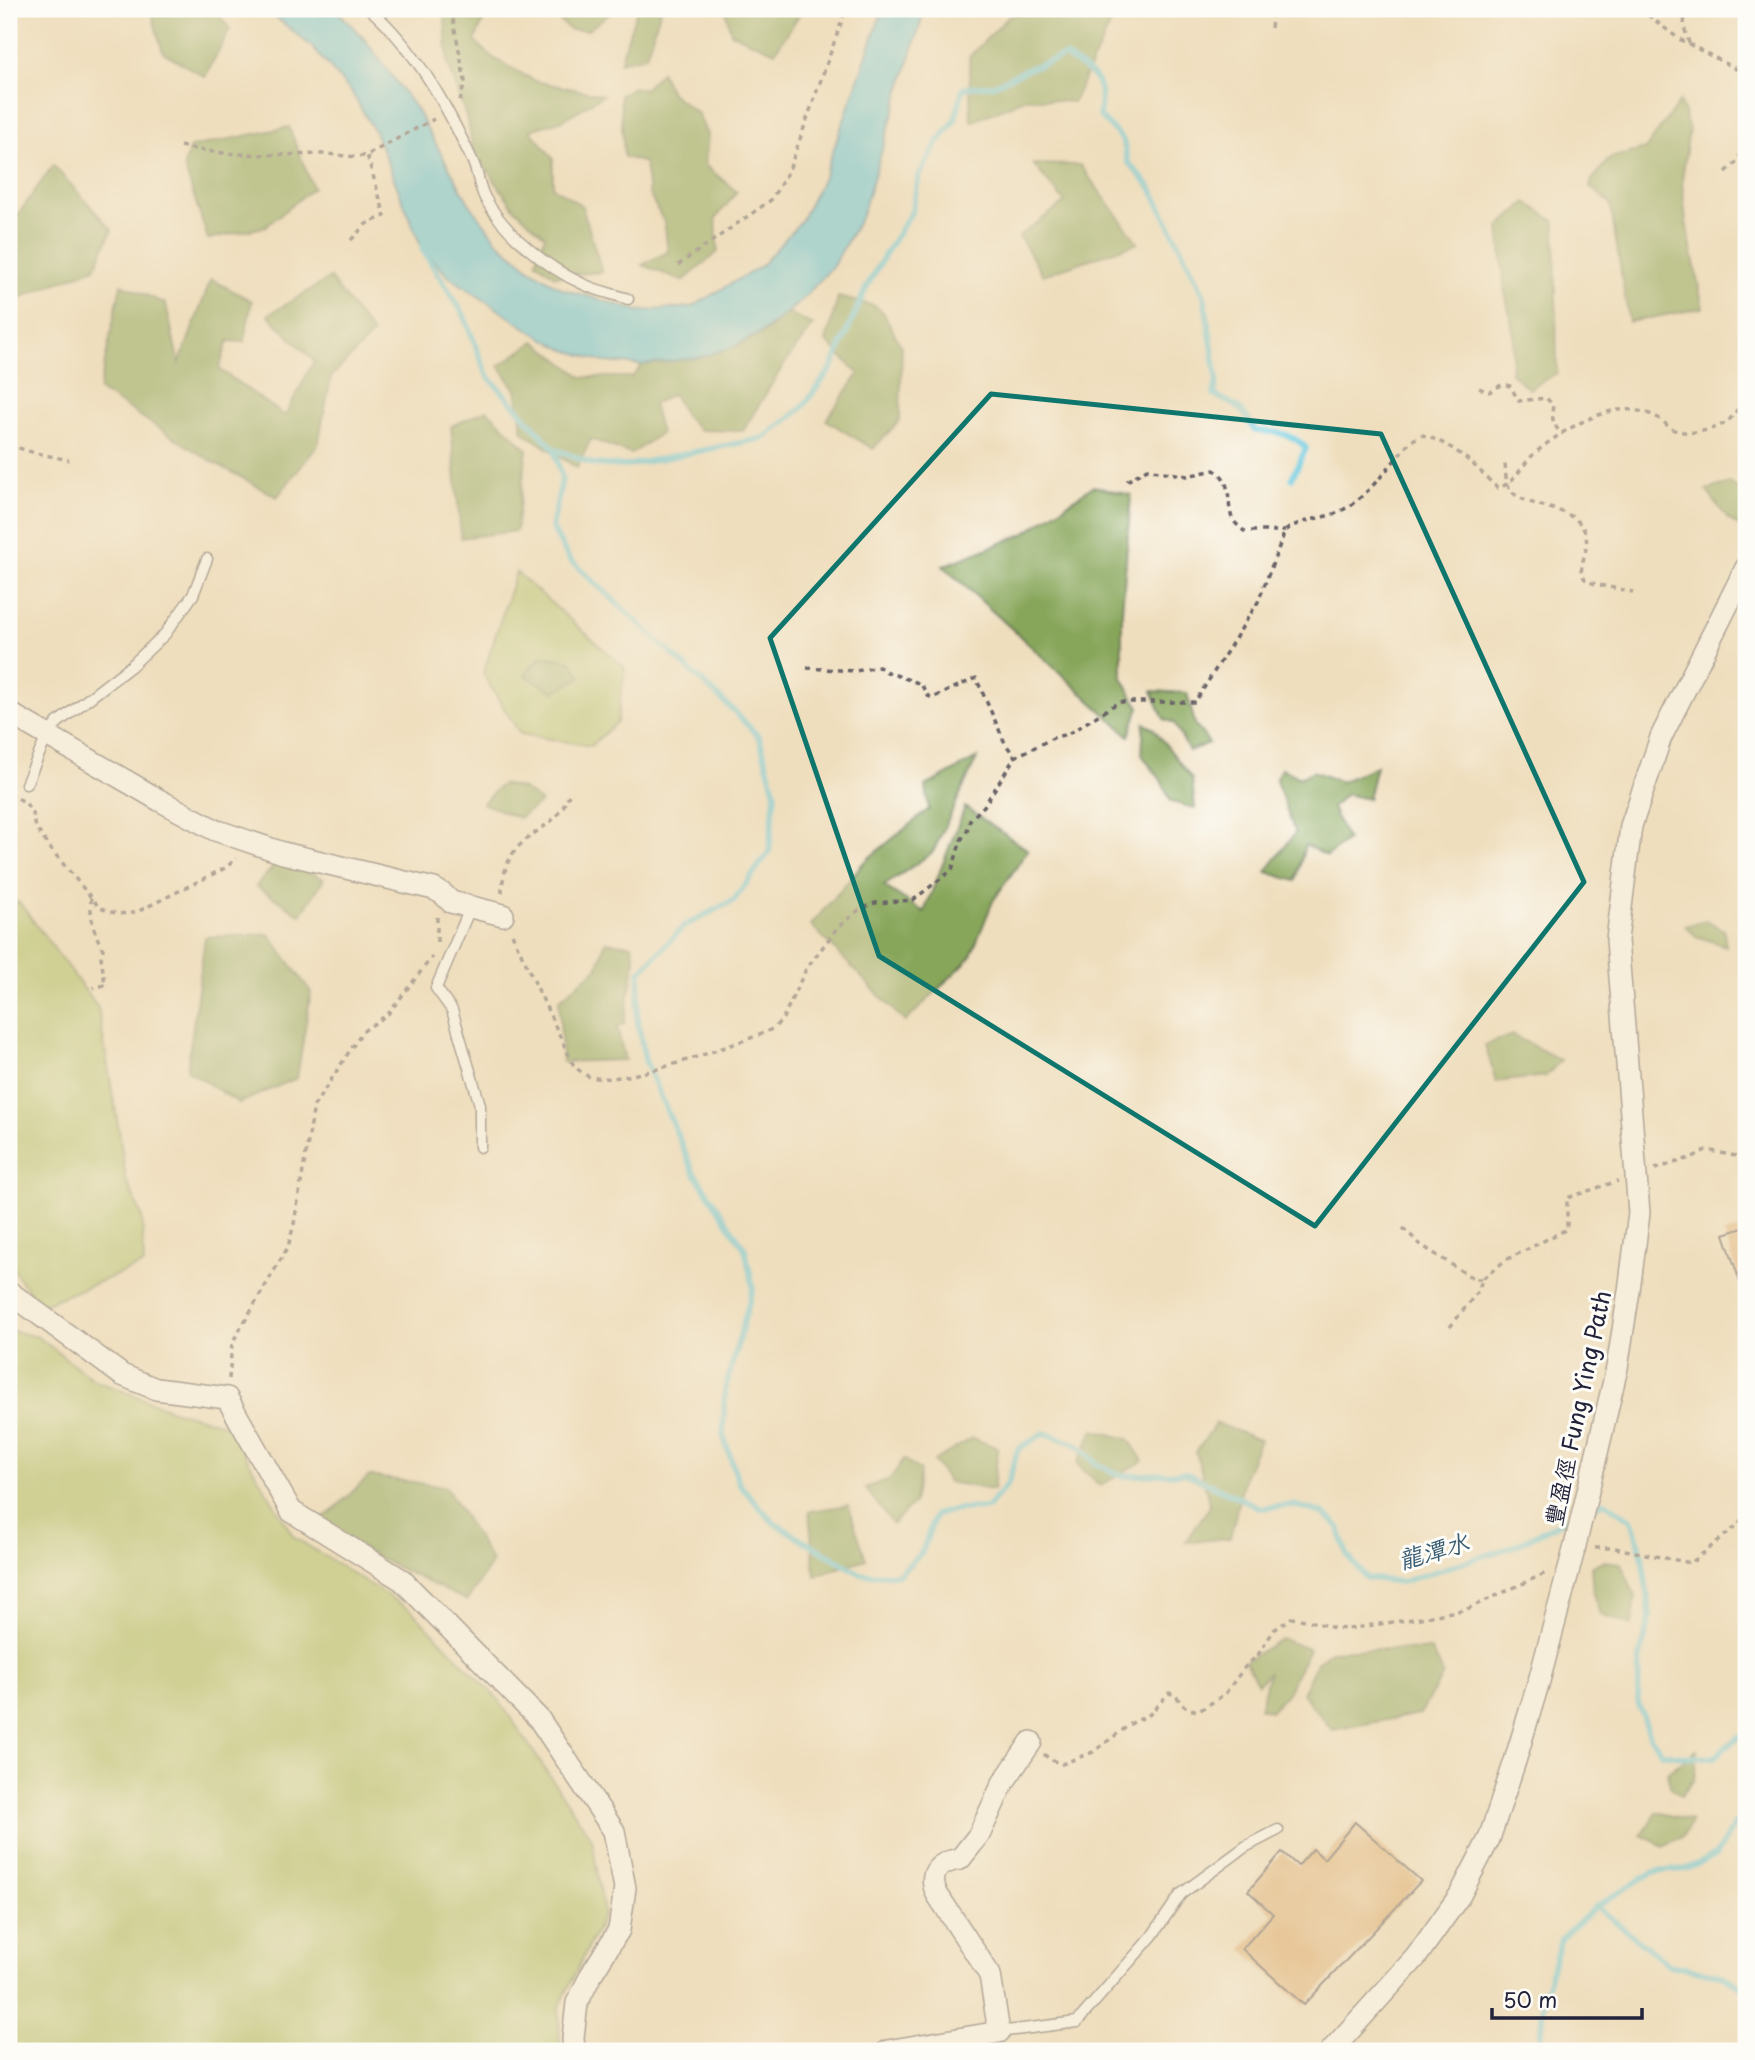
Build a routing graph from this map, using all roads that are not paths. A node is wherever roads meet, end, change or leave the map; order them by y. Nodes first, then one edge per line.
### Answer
1 (370, 9) edge
2 (628, 299) dead end
3 (207, 559) dead end
4 (1746, 568) edge
5 (9, 713) edge
6 (47, 736) junction
7 (26, 784) dead end
8 (461, 904) junction
9 (503, 915) road end
10 (480, 1147) dead end
11 (9, 1292) edge
12 (1031, 1742) road end
13 (1278, 1830) dead end
14 (999, 2032) junction
15 (574, 2051) edge
16 (887, 2051) edge
17 (1331, 2051) edge

1 - 2 lane
3 - 6 lane
4 - 17 street, 豐盈徑 Fung Ying Path
5 - 6 street
6 - 7 lane
6 - 8 street
8 - 9 street
8 - 10 lane
11 - 15 street
12 - 14 street
13 - 14 lane
14 - 16 street

